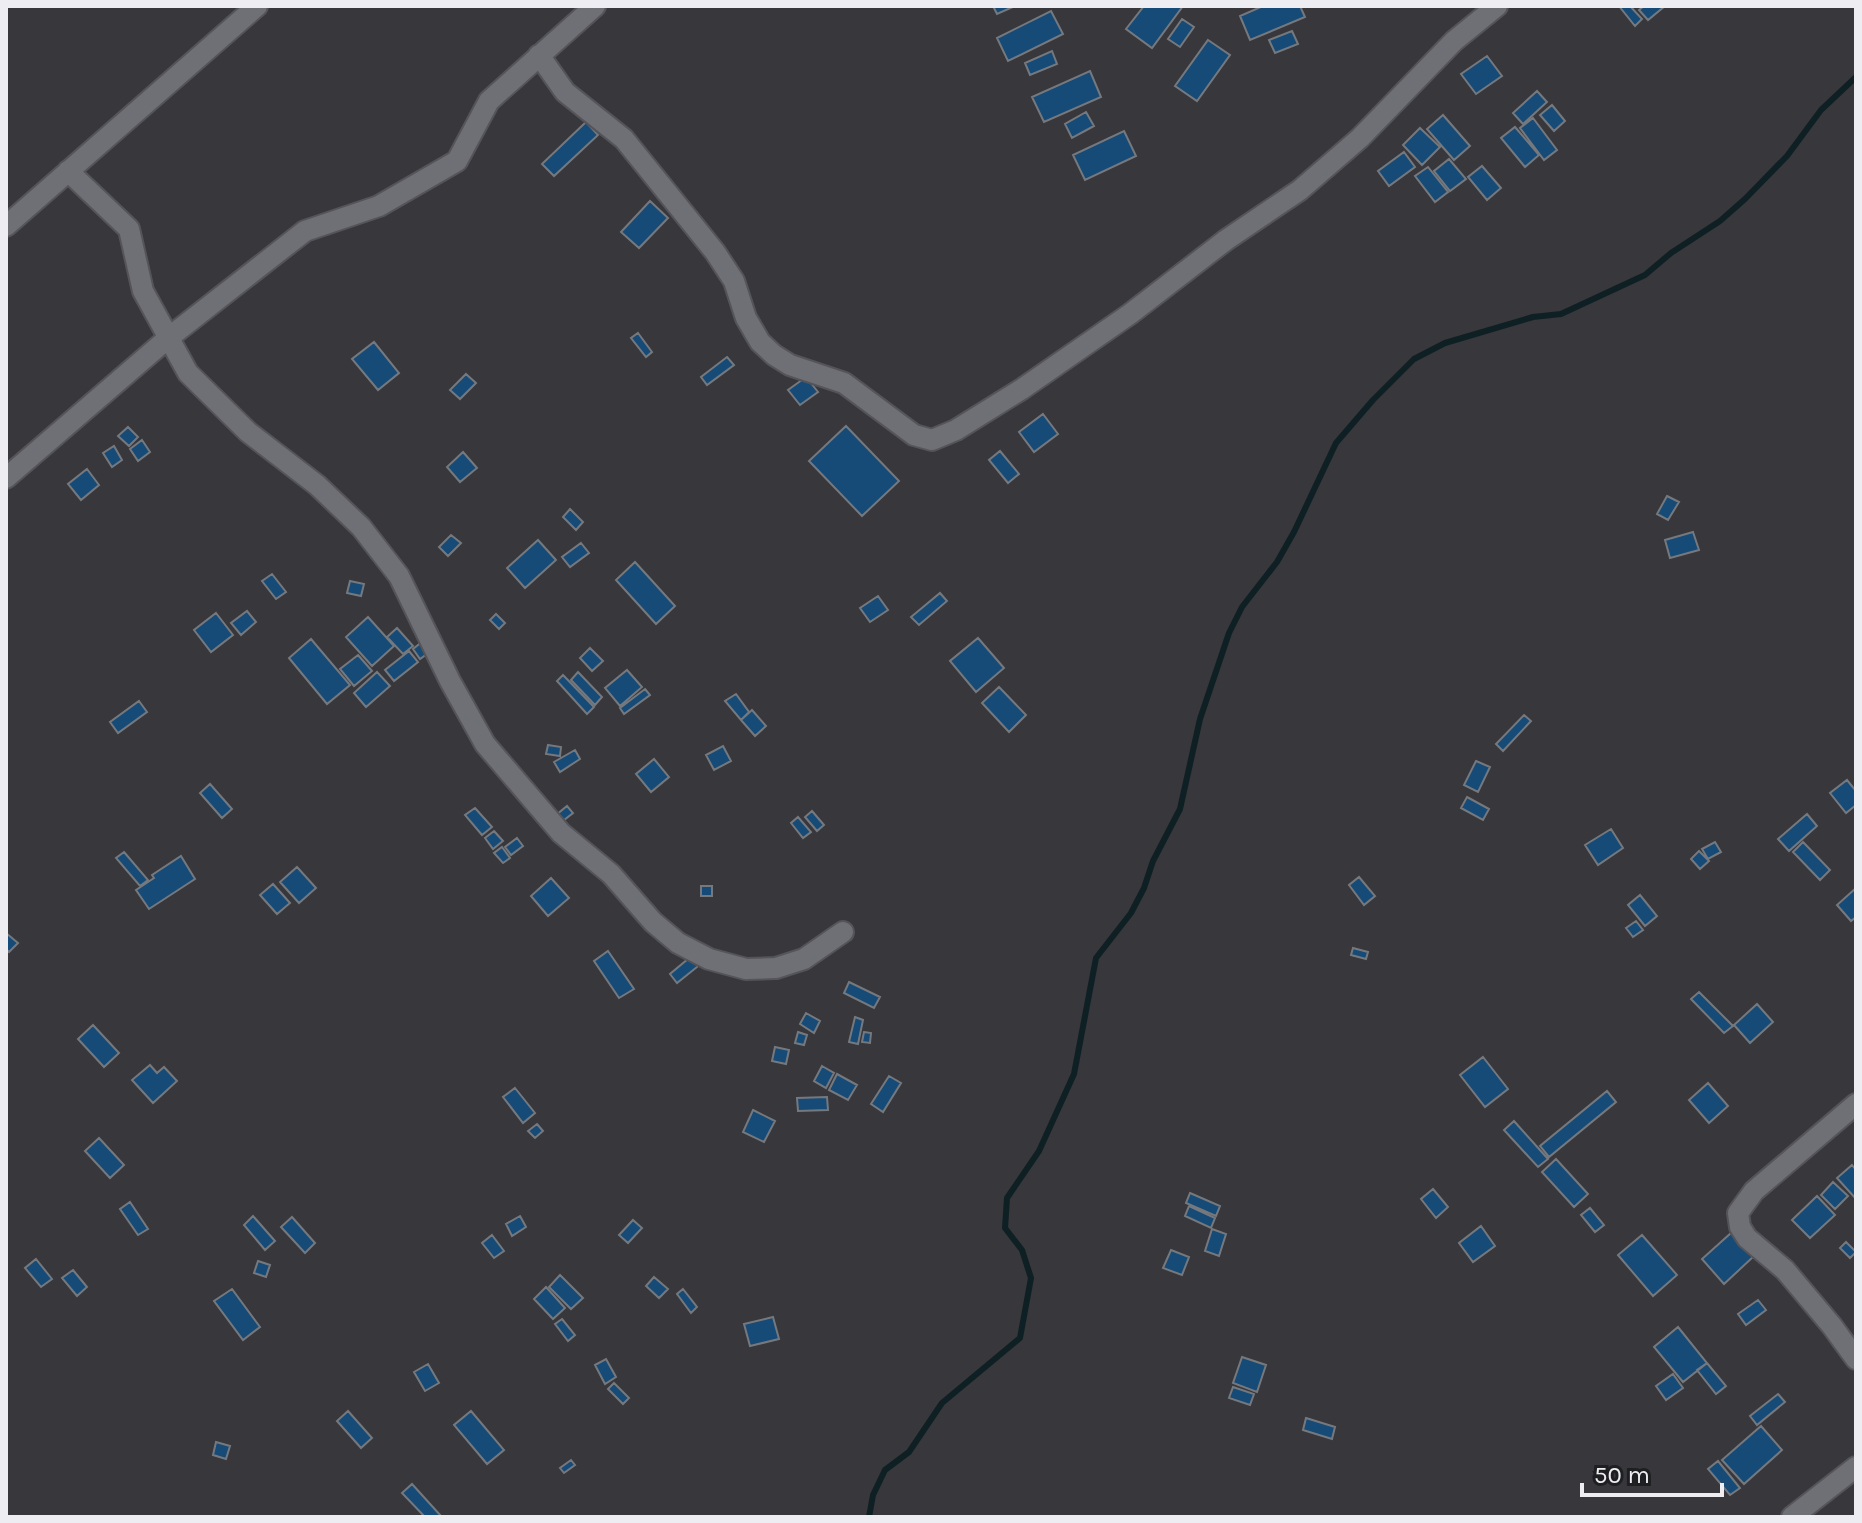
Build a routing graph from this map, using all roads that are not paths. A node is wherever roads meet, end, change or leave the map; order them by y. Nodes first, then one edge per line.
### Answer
1 (257, 6) edge
2 (595, 6) edge
3 (1497, 6) edge
4 (539, 55) junction
5 (68, 171) junction
6 (6, 226) edge
7 (167, 339) junction
8 (6, 478) edge
9 (843, 932) dead end
10 (1856, 1104) edge
11 (1856, 1359) edge
12 (1856, 1467) edge
13 (1792, 1517) edge

1 - 5 street
2 - 4 street
3 - 4 street
4 - 7 street
5 - 6 street
5 - 7 street
7 - 8 street
7 - 9 street
10 - 11 street
12 - 13 street

